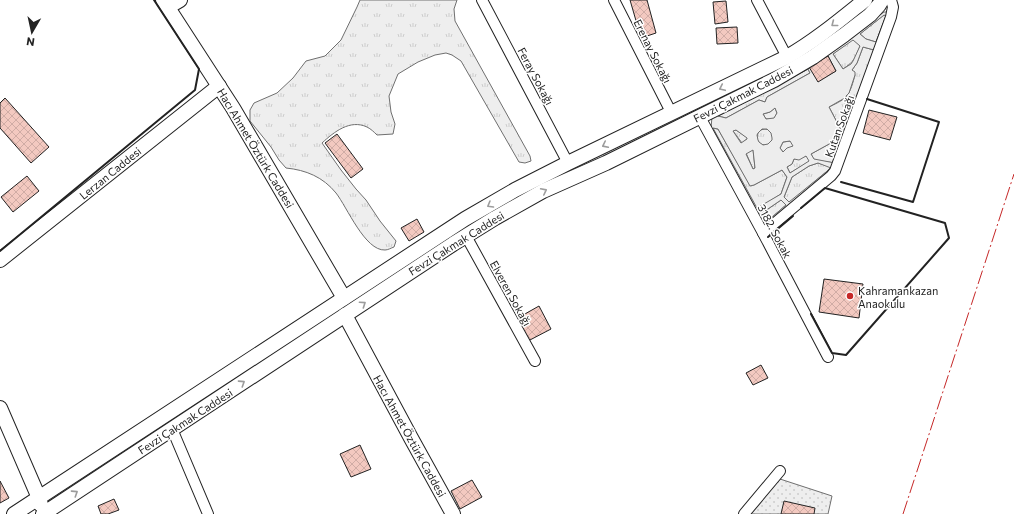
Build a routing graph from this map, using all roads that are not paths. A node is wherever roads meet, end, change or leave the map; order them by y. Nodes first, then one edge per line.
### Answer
1 (180, 0) edge
2 (482, 0) edge
3 (614, 0) edge
4 (757, 0) edge
5 (865, 0) edge
6 (882, 0) edge
7 (891, 0) edge
8 (165, 4) edge
9 (787, 57) junction
10 (219, 86) junction
11 (671, 112) junction
12 (700, 117) junction
13 (568, 163) junction
14 (763, 233) junction
15 (466, 236) junction
16 (0, 260) edge
17 (344, 298) junction
18 (345, 315) junction
19 (828, 357) dead end
20 (535, 362) dead end
21 (0, 408) edge
22 (172, 429) junction
23 (780, 471) dead end
24 (39, 498) junction
25 (14, 514) edge
26 (43, 514) edge
27 (208, 514) edge
28 (453, 514) edge
29 (744, 514) edge

1 - 8 main road
2 - 13 street, Feray Sokağı
3 - 11 street, Erenay Sokağı
4 - 9 street
5 -> 9 main road, Fevzi Çakmak Caddesi
6 - 12 main road, Fevzi Çakmak Caddesi
7 - 14 street, Kutan Sokağı
8 - 10 main road, Hacı Ahmet Öztürk Caddesi
9 -> 11 main road, Fevzi Çakmak Caddesi
10 - 16 main road, Lerzan Caddesi
10 - 17 main road, Hacı Ahmet Öztürk Caddesi
11 -> 13 main road, Fevzi Çakmak Caddesi
12 - 14 street, 3182. Sokak
15 -> 12 main road, Fevzi Çakmak Caddesi
13 -> 17 main road, Fevzi Çakmak Caddesi
14 - 19 street, 3182. Sokak
18 -> 15 main road, Fevzi Çakmak Caddesi
15 - 20 street, Elveren Sokağı
17 - 24 main road, Fevzi Çakmak Caddesi
22 -> 18 main road, Fevzi Çakmak Caddesi
18 - 28 main road, Hacı Ahmet Öztürk Caddesi
21 - 24 main road
26 -> 22 main road, Fevzi Çakmak Caddesi
22 - 27 street
23 - 29 street
24 - 25 main road, Fevzi Çakmak Caddesi
24 - 26 main road, Fevzi Çakmak Caddesi

